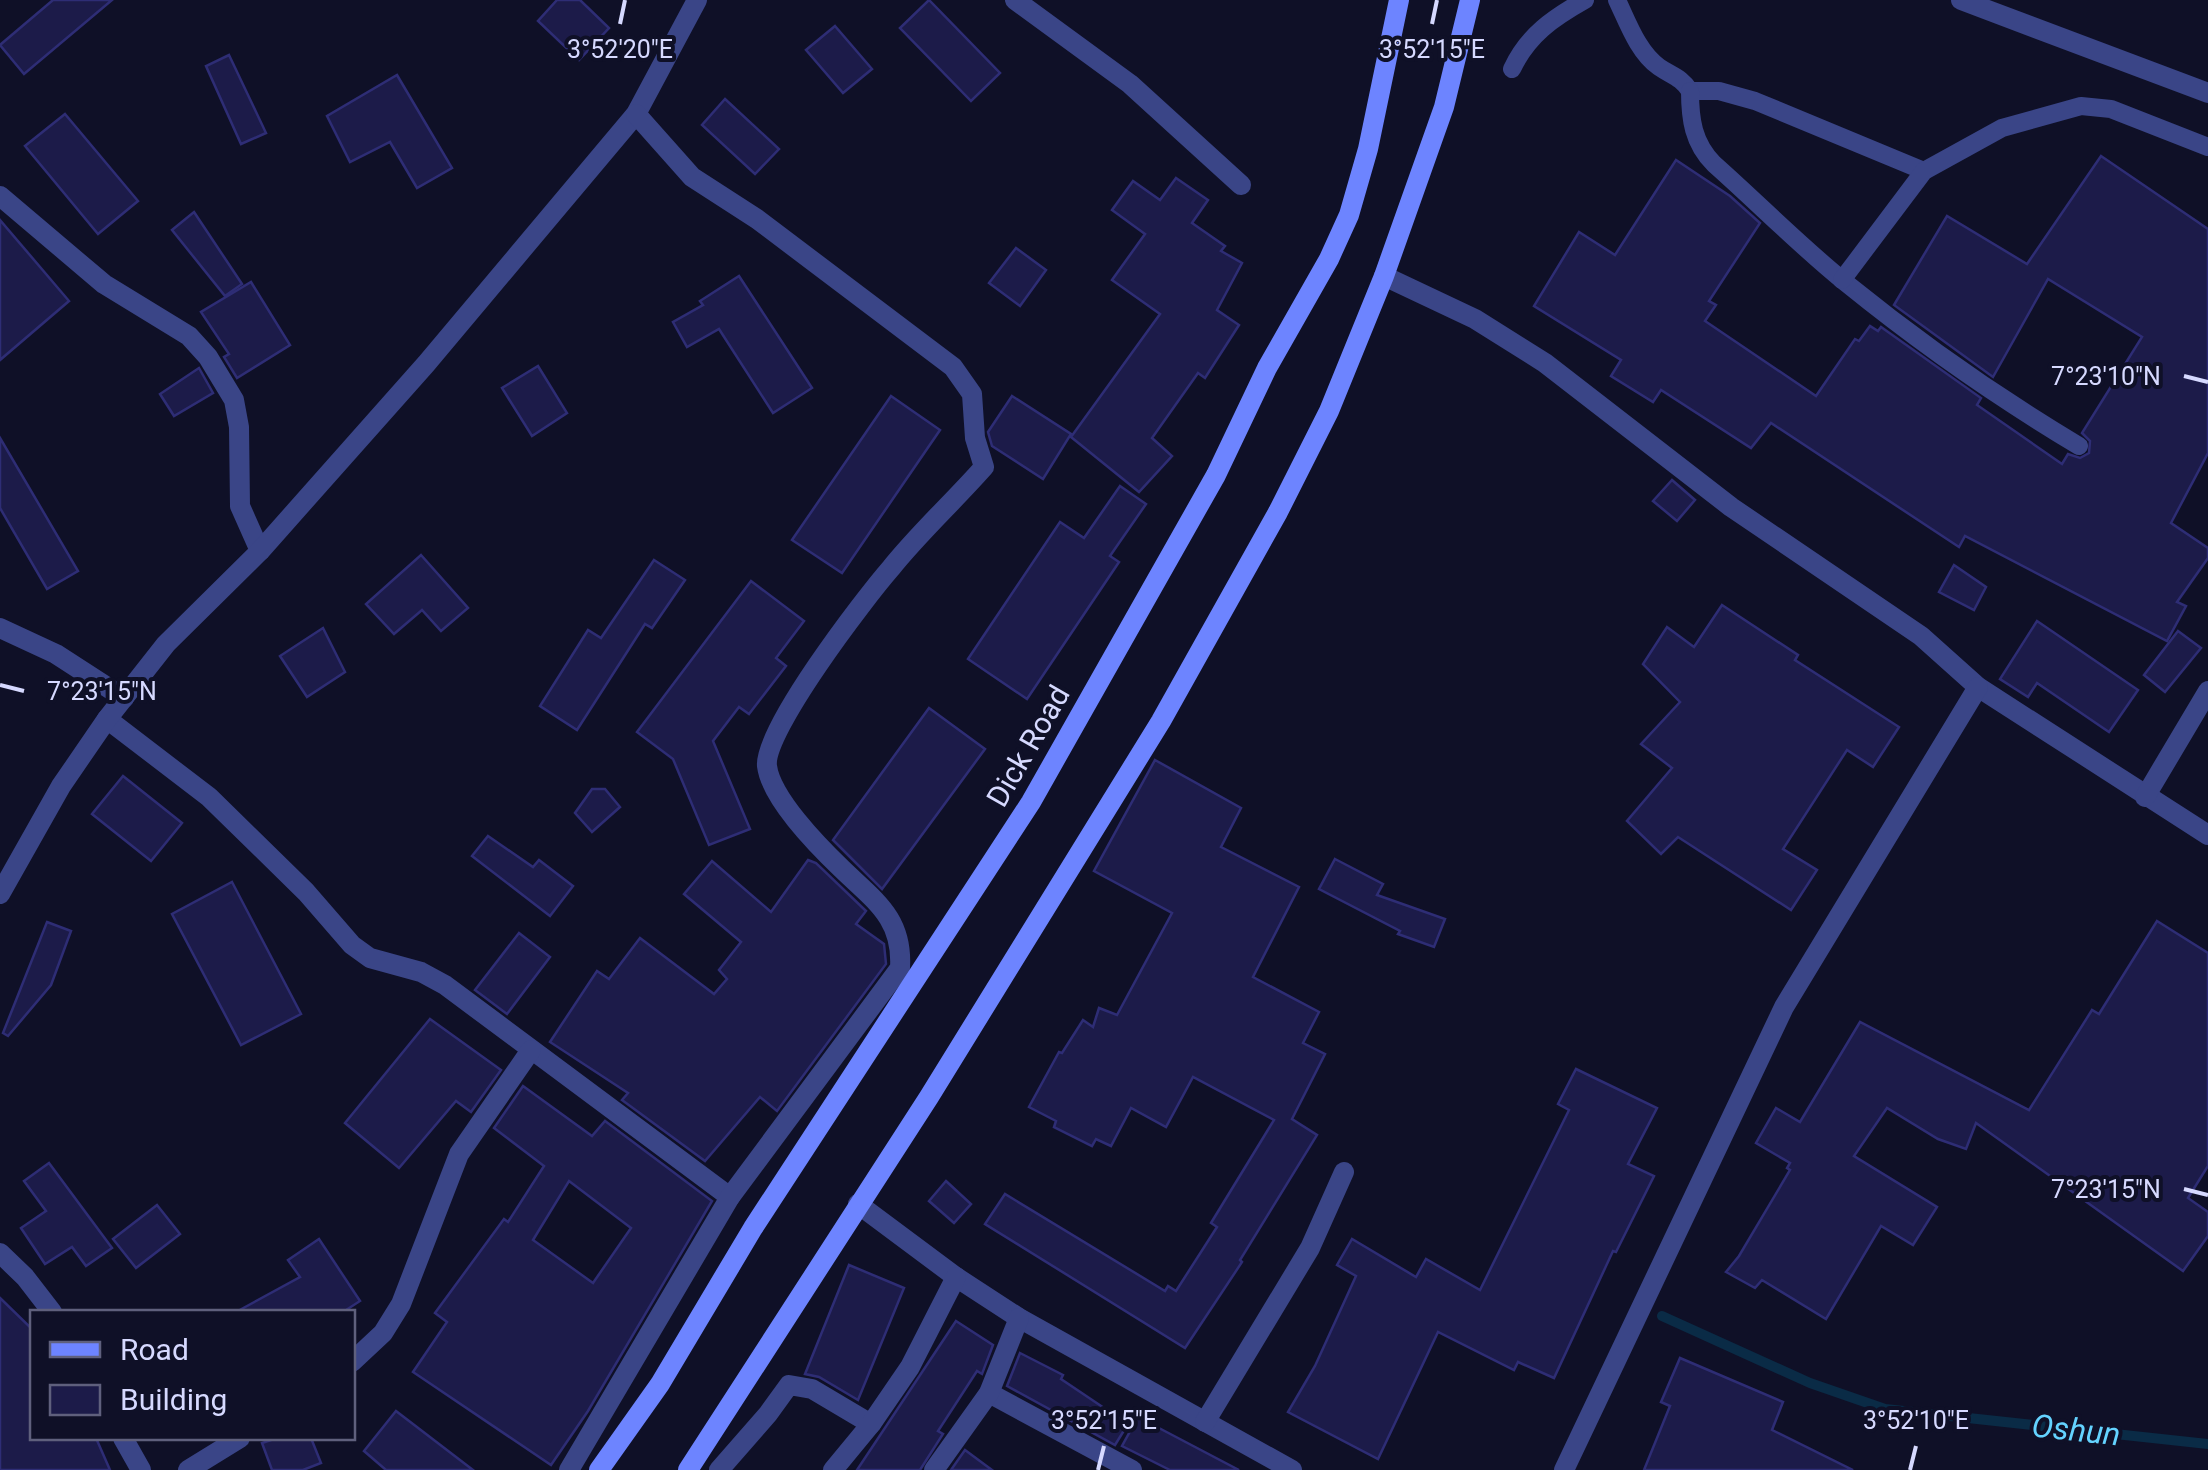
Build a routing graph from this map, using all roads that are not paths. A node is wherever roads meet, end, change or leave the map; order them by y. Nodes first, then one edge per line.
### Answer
1 (697, 0) edge
2 (1015, 0) edge
3 (1398, 0) edge
4 (1470, 0) edge
5 (1585, 0) edge
6 (1617, 0) edge
7 (1961, 0) edge
8 (1512, 69) dead end
9 (1690, 91) junction
10 (2208, 93) edge
11 (636, 114) junction
12 (2208, 147) edge
13 (1924, 171) junction
14 (1241, 185) dead end
15 (0, 196) edge
16 (1384, 276) junction
17 (1842, 280) junction
18 (2079, 446) dead end
19 (260, 551) junction
20 (0, 628) edge
21 (1978, 687) junction
22 (2208, 691) edge
23 (124, 698) junction
24 (107, 719) junction
25 (2145, 797) junction
26 (2208, 835) edge
27 (0, 894) edge
28 (531, 1050) junction
29 (1344, 1172) dead end
30 (730, 1197) junction
31 (858, 1204) junction
32 (0, 1253) edge
33 (956, 1278) junction
34 (51, 1310) edge
35 (1019, 1318) junction
36 (355, 1359) edge
37 (988, 1393) junction
38 (1205, 1422) junction
39 (871, 1424) junction
40 (124, 1440) edge
41 (237, 1440) edge
42 (141, 1470) edge
43 (188, 1470) edge
44 (569, 1470) edge
45 (600, 1470) edge
46 (688, 1470) edge
47 (719, 1470) edge
48 (832, 1470) edge
49 (934, 1470) edge
50 (1132, 1470) edge
51 (1292, 1470) edge
52 (1564, 1470) edge

1 - 11 street
2 - 14 street
3 - 45 main road, Dick Road
4 - 16 main road
5 - 8 lane
6 - 9 lane
7 - 10 street
9 - 13 lane
9 - 17 lane
11 - 19 street
11 - 30 street
12 - 13 lane
13 - 17 lane
15 - 19 street
16 - 21 street
16 - 31 main road
17 - 18 lane
19 - 23 street
20 - 23 street
21 - 25 street
21 - 52 street
22 - 25 street
23 - 24 street
24 - 27 street
24 - 28 street
25 - 26 street
28 - 30 street
28 - 36 street
29 - 38 street
30 - 44 street
31 - 33 street
31 - 46 main road
32 - 34 street
33 - 35 street
33 - 39 street
35 - 37 street
35 - 38 street
37 - 49 street
37 - 50 street
38 - 51 street
39 - 47 street
39 - 48 street
40 - 42 street
41 - 43 street

